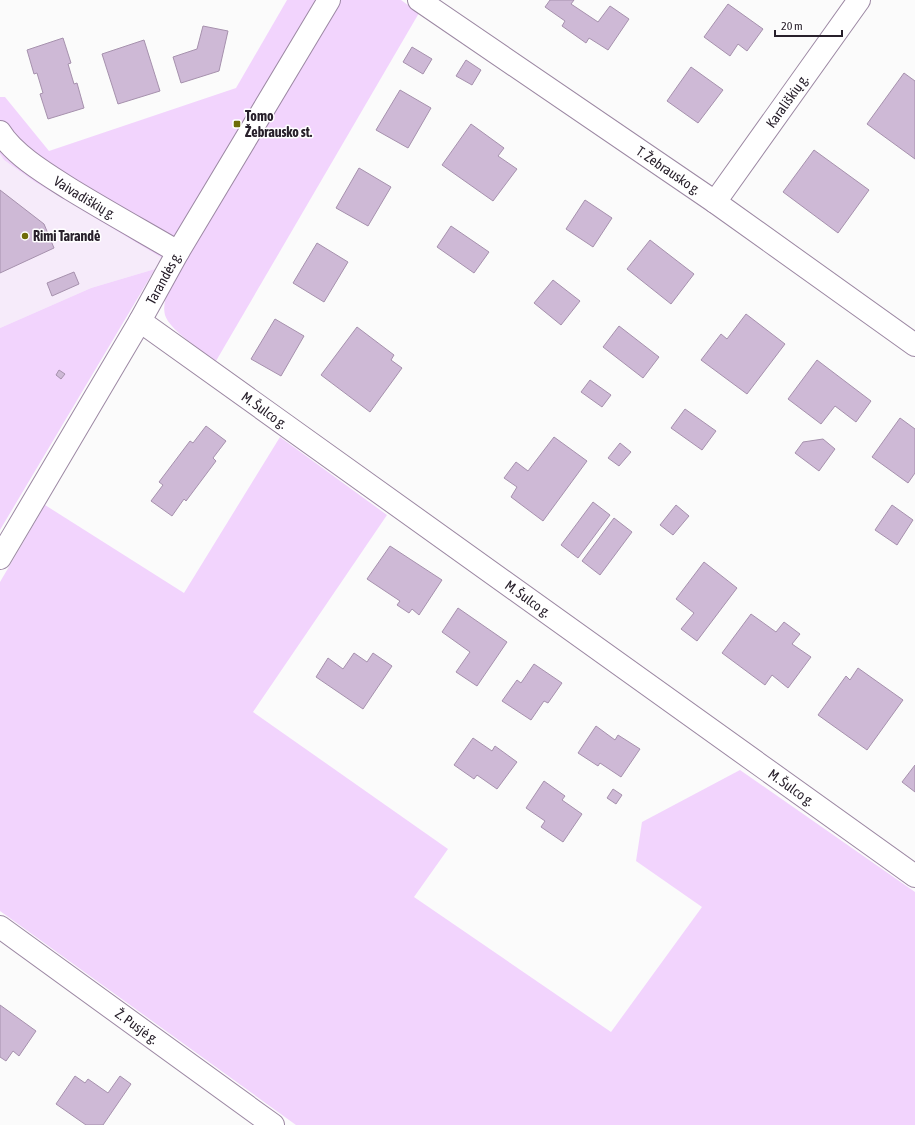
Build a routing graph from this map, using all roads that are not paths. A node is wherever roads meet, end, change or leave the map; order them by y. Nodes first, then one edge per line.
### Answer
1 (329, 0) edge
2 (419, 0) edge
3 (859, 0) edge
4 (0, 132) edge
5 (715, 202) junction
6 (178, 252) junction
7 (140, 321) junction
8 (915, 346) edge
9 (0, 558) edge
10 (915, 876) edge
11 (0, 927) edge
12 (273, 1125) edge

1 - 6 street, Tarandės g.
2 - 5 street, T. Žebrausko g.
3 - 5 street, Karališkių g.
4 - 6 street, Vaivadiškių g.
5 - 8 street, T. Žebrausko g.
6 - 7 street, Tarandės g.
7 - 9 street, Tarandės g.
7 - 10 street, M. Šulco g.
11 - 12 street, Ž. Pusjė g.

